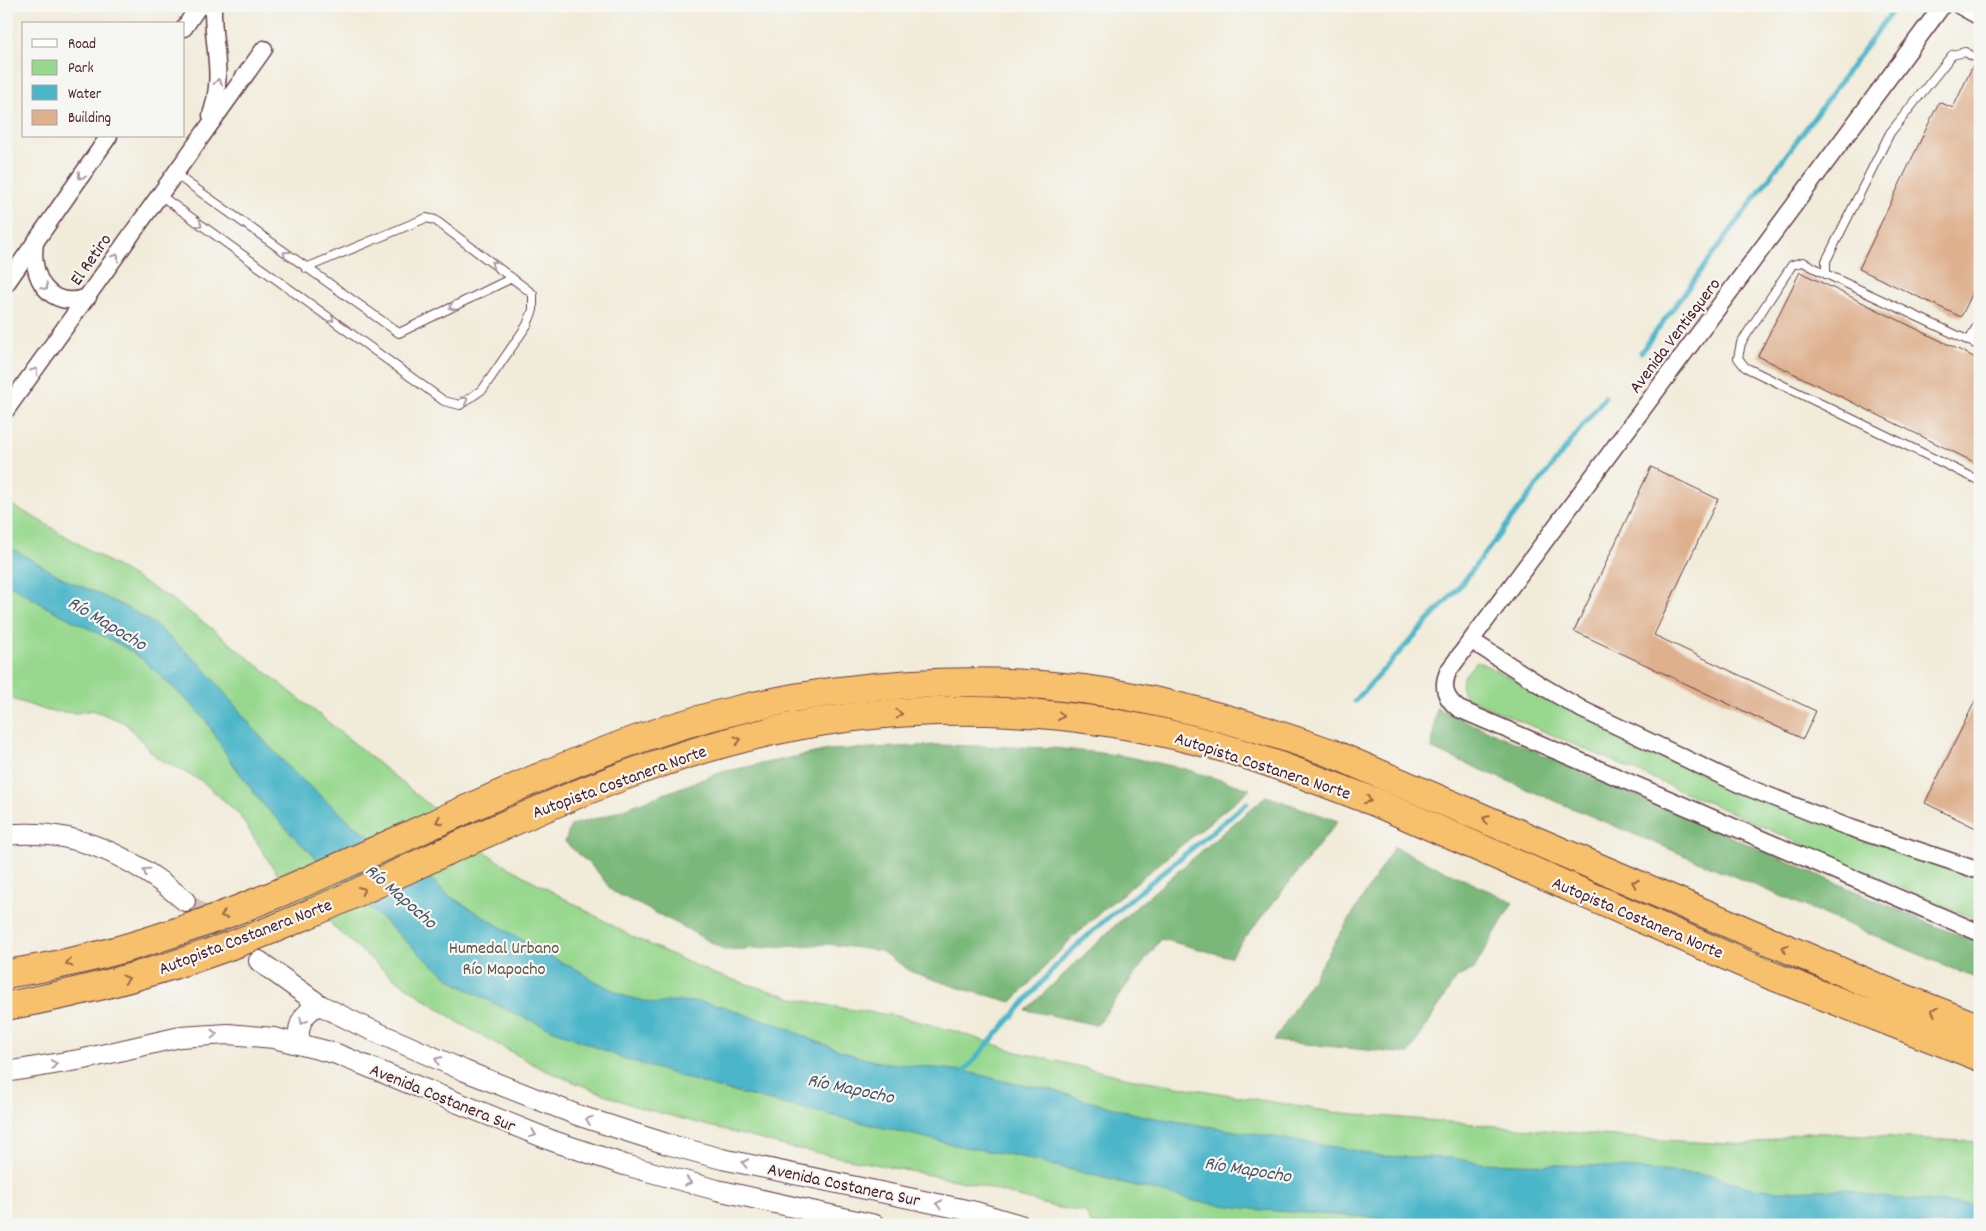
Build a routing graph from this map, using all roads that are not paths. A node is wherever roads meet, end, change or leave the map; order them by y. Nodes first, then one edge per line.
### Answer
1 (199, 6) edge
2 (213, 6) edge
3 (1942, 6) edge
4 (1960, 6) edge
5 (1980, 17) edge
6 (185, 27) edge
7 (264, 49) dead end
8 (1980, 60) edge
9 (205, 129) junction
10 (108, 138) edge
11 (174, 174) junction
12 (160, 195) junction
13 (35, 243) junction
14 (306, 268) junction
15 (1826, 274) junction
16 (512, 278) junction
17 (6, 284) edge
18 (88, 297) junction
19 (1980, 320) edge
20 (1970, 341) junction
21 (1980, 346) edge
22 (7, 407) edge
23 (1980, 481) edge
24 (1472, 641) junction
25 (6, 835) edge
26 (1980, 871) edge
27 (185, 900) tunnel mouth
28 (1980, 933) edge
29 (259, 961) tunnel mouth
30 (6, 974) edge
31 (320, 1005) junction
32 (6, 1006) edge
33 (1980, 1028) edge
34 (300, 1044) junction
35 (413, 1049) junction
36 (1980, 1057) edge
37 (6, 1072) edge
38 (400, 1080) junction
39 (875, 1225) edge
40 (1020, 1225) edge

1 - 6 street
9 -> 2 street, El Retiro
3 - 24 street, Avenida Ventisquero
4 - 5 street
7 - 9 street, El Retiro
8 - 15 lane
9 - 11 street, El Retiro
10 -> 13 street
11 - 12 street, El Retiro
14 -> 11 lane
12 -> 16 lane
18 -> 12 street, El Retiro
13 - 17 street
13 -> 18 street
16 -> 14 lane
16 -> 14 lane
15 - 20 lane
15 - 23 lane
22 -> 18 street, El Retiro
19 - 20 lane
20 - 21 lane
24 - 26 street
24 - 28 street, Avenida Ventisquero
27 -> 25 street
29 - 31 street, Avenida Costanera Sur
33 -> 30 highway, Autopista Costanera Norte
31 -> 34 street
31 - 35 street, Avenida Costanera Sur
32 -> 36 highway, Autopista Costanera Norte
37 -> 34 street, Avenida Costanera Sur
34 - 38 street, Avenida Costanera Sur
35 - 38 street
40 -> 35 street, Avenida Costanera Sur
38 -> 39 street, Avenida Costanera Sur

